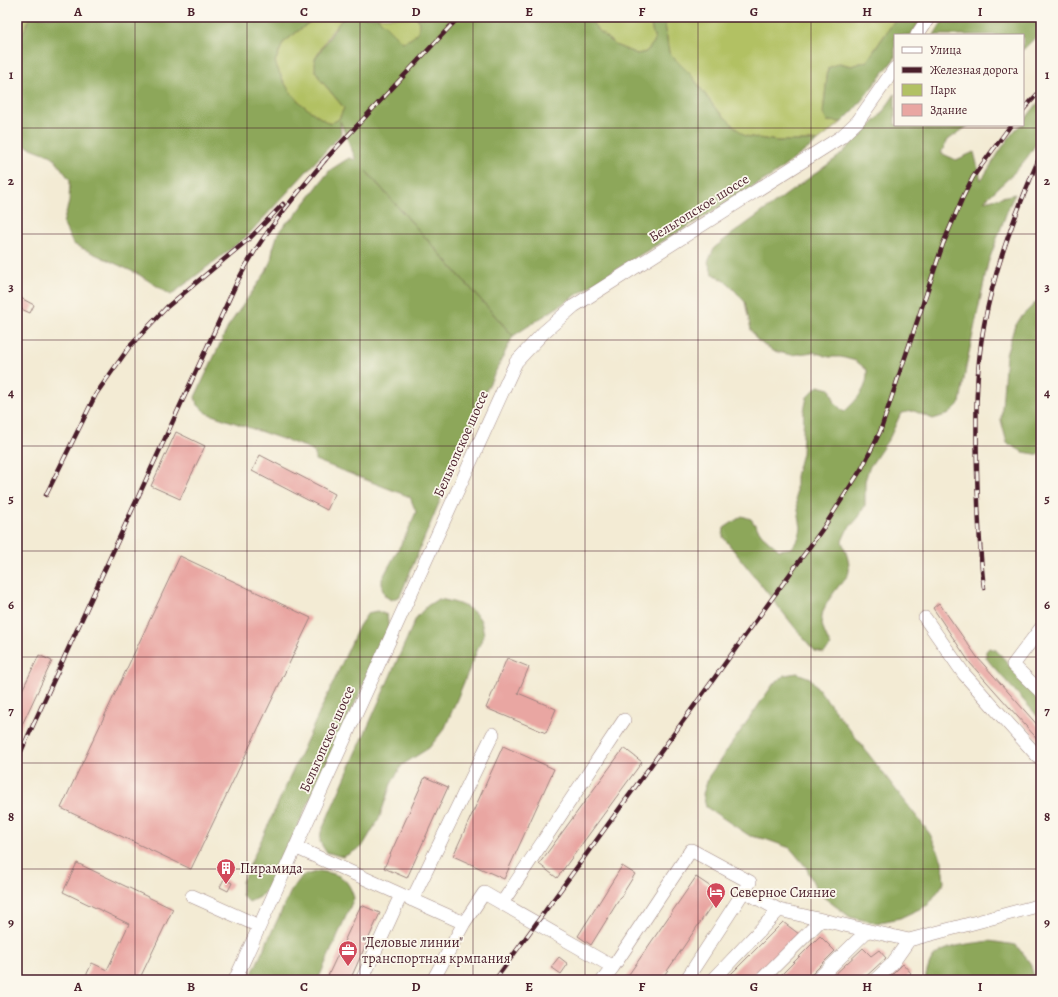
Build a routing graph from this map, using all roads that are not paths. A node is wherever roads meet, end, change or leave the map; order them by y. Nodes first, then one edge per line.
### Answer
1 (929, 17) edge
2 (918, 34) edge
3 (894, 69) edge
4 (925, 618) dead end
5 (1041, 628) edge
6 (1041, 692) edge
7 (624, 720) dead end
8 (493, 734) dead end
9 (1041, 760) edge
10 (295, 848) junction
11 (744, 891) junction
12 (192, 896) dead end
13 (406, 898) junction
14 (502, 903) junction
15 (1041, 905) edge
16 (779, 910) junction
17 (821, 920) junction
18 (464, 923) junction
19 (259, 926) junction
20 (867, 931) junction
21 (909, 940) junction
22 (614, 967) junction
23 (234, 980) edge
24 (362, 980) edge
25 (433, 980) edge
26 (603, 980) edge
27 (686, 980) edge
28 (713, 980) edge
29 (761, 980) edge
30 (817, 980) edge
31 (875, 980) edge

1 - 2 street
3 - 10 street, Бельгопское шоссе
4 - 9 street
5 - 6 street
7 - 14 street
8 - 13 street
10 - 13 street
10 - 19 street, Бельгопское шоссе
11 - 16 street
11 - 22 street
11 - 27 street
12 - 19 street
13 - 18 street
13 - 24 street
14 - 18 street
14 - 22 street
15 - 21 street
16 - 17 street
16 - 28 street
17 - 20 street
17 - 29 street
18 - 25 street
19 - 23 street, Бельгопское шоссе
20 - 21 street
20 - 30 street
21 - 31 street
22 - 26 street

